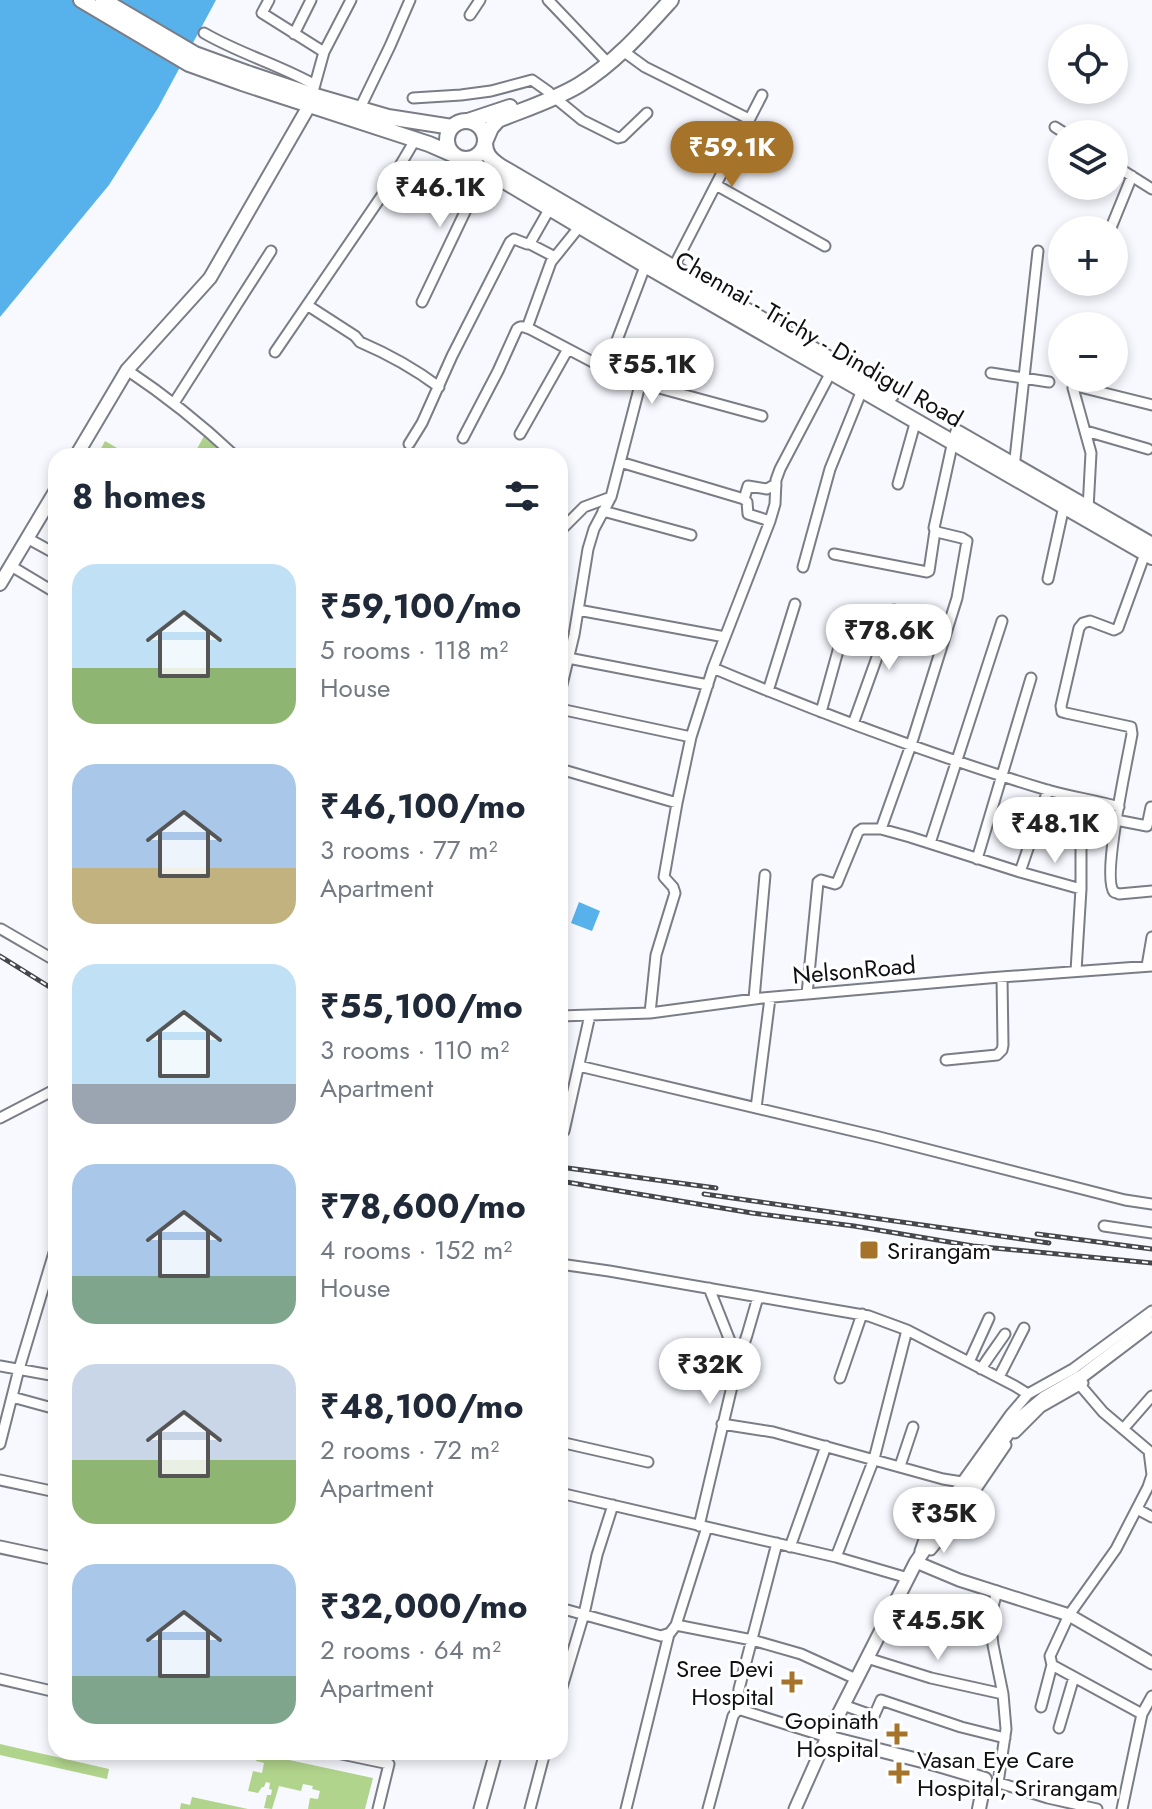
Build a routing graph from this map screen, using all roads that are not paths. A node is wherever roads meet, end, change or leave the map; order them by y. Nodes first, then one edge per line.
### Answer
1 (81, 0) edge
2 (103, 0) edge
3 (269, 0) edge
4 (311, 0) edge
5 (351, 0) edge
6 (410, 0) edge
7 (480, 0) edge
8 (548, 0) edge
9 (665, 0) edge
10 (671, 0) edge
11 (470, 15) dead end
12 (204, 33) dead end
13 (294, 34) junction
14 (623, 51) junction
15 (324, 52) junction
16 (192, 59) junction
17 (608, 62) junction
18 (551, 94) junction
19 (312, 95) junction
20 (762, 95) dead end
21 (413, 98) dead end
22 (360, 108) junction
23 (647, 113) dead end
24 (749, 119) junction
25 (468, 121) junction
26 (452, 127) junction
27 (415, 140) junction
28 (485, 142) junction
29 (458, 156) junction
30 (485, 170) junction
31 (1128, 174) edge
32 (1132, 176) junction
33 (716, 185) junction
34 (1152, 189) edge
35 (550, 208) junction
36 (1116, 216) edge
37 (580, 226) junction
38 (530, 244) junction
39 (825, 246) dead end
40 (271, 251) dead end
41 (1038, 251) dead end
42 (555, 257) junction
43 (648, 260) junction
44 (673, 268) junction
45 (422, 302) dead end
46 (307, 305) junction
47 (527, 328) junction
48 (568, 349) junction
49 (275, 352) dead end
50 (606, 369) junction
51 (127, 370) junction
52 (831, 372) junction
53 (991, 373) dead end
54 (1025, 379) junction
55 (637, 382) junction
56 (1048, 382) edge
57 (439, 387) junction
58 (862, 390) junction
59 (174, 403) junction
60 (1152, 405) edge
61 (762, 416) dead end
62 (916, 420) junction
63 (1086, 431) junction
64 (520, 434) dead end
65 (463, 438) dead end
66 (953, 441) junction
67 (409, 444) dead end
68 (81, 448) edge
69 (226, 448) edge
70 (1148, 449) dead end
71 (620, 462) junction
72 (1014, 470) junction
73 (898, 484) dead end
74 (776, 486) junction
75 (611, 497) junction
76 (744, 499) junction
77 (48, 504) edge
78 (1077, 506) junction
79 (603, 511) junction
80 (770, 521) junction
81 (568, 523) edge
82 (935, 531) junction
83 (691, 535) dead end
84 (27, 538) junction
85 (48, 550) edge
86 (1150, 550) edge
87 (834, 554) dead end
88 (11, 566) junction
89 (803, 567) dead end
90 (1048, 579) dead end
91 (0, 584) edge
92 (48, 588) edge
93 (795, 604) dead end
94 (578, 610) junction
95 (894, 610) dead end
96 (1002, 621) dead end
97 (844, 629) dead end
98 (725, 637) junction
99 (568, 658) joint
100 (713, 668) junction
101 (1031, 678) dead end
102 (708, 685) junction
103 (768, 691) junction
104 (568, 711) edge
105 (821, 712) junction
106 (853, 724) junction
107 (691, 737) junction
108 (911, 745) junction
109 (956, 761) junction
110 (568, 771) edge
111 (1001, 775) junction
112 (1048, 790) junction
113 (677, 803) junction
114 (1119, 807) junction
115 (1151, 807) edge
116 (1116, 820) junction
117 (1037, 824) junction
118 (881, 829) junction
119 (930, 843) junction
120 (977, 859) junction
121 (1020, 872) junction
122 (765, 875) dead end
123 (1081, 889) junction
124 (1152, 891) edge
125 (1, 929) edge
126 (1152, 937) edge
127 (48, 956) edge
128 (1150, 966) edge
129 (1076, 971) junction
130 (1002, 977) junction
131 (807, 994) junction
132 (770, 998) junction
133 (754, 999) junction
134 (568, 1013) edge
135 (650, 1013) junction
136 (590, 1015) junction
137 (946, 1060) dead end
138 (579, 1066) junction
139 (48, 1093) edge
140 (756, 1108) junction
141 (568, 1114) edge
142 (0, 1118) edge
143 (1152, 1204) edge
144 (1104, 1226) dead end
145 (1152, 1233) edge
146 (568, 1265) edge
147 (48, 1273) edge
148 (709, 1288) junction
149 (758, 1297) junction
150 (1152, 1311) edge
151 (862, 1314) junction
152 (989, 1318) dead end
153 (1152, 1323) edge
154 (1024, 1328) dead end
155 (907, 1330) junction
156 (1152, 1330) edge
157 (1005, 1334) dead end
158 (738, 1361) junction
159 (969, 1362) junction
160 (0, 1366) edge
161 (19, 1369) junction
162 (981, 1369) junction
163 (48, 1374) edge
164 (999, 1377) junction
165 (840, 1378) dead end
166 (1080, 1385) junction
167 (1028, 1394) junction
168 (1152, 1396) edge
169 (12, 1397) junction
170 (48, 1407) edge
171 (722, 1424) junction
172 (913, 1427) dead end
173 (1124, 1428) junction
174 (0, 1444) edge
175 (568, 1444) edge
176 (826, 1446) junction
177 (1151, 1451) edge
178 (874, 1459) junction
179 (648, 1462) dead end
180 (900, 1466) junction
181 (0, 1480) edge
182 (962, 1482) junction
183 (48, 1490) edge
184 (568, 1495) edge
185 (613, 1505) junction
186 (1137, 1509) junction
187 (1152, 1517) edge
188 (703, 1526) junction
189 (777, 1543) junction
190 (0, 1547) edge
191 (790, 1547) junction
192 (48, 1557) edge
193 (836, 1557) junction
194 (916, 1562) junction
195 (908, 1578) junction
196 (994, 1590) junction
197 (568, 1610) edge
198 (584, 1614) junction
199 (1069, 1615) junction
200 (676, 1625) junction
201 (669, 1634) junction
202 (752, 1640) junction
203 (568, 1656) edge
204 (867, 1658) junction
205 (1151, 1659) edge
206 (1052, 1665) junction
207 (1074, 1677) junction
208 (0, 1679) edge
209 (856, 1679) junction
210 (48, 1690) edge
211 (1003, 1694) junction
212 (1152, 1696) edge
213 (843, 1705) junction
214 (1041, 1707) dead end
215 (737, 1711) junction
216 (1142, 1714) junction
217 (1059, 1728) dead end
218 (827, 1737) junction
219 (1005, 1738) junction
220 (370, 1760) edge
221 (494, 1760) edge
222 (543, 1760) edge
223 (985, 1779) junction
224 (998, 1783) junction
225 (1048, 1798) junction
226 (378, 1809) edge
227 (480, 1809) edge
228 (530, 1809) edge
229 (626, 1809) edge
230 (708, 1809) edge
231 (795, 1809) edge
232 (979, 1809) edge
233 (1046, 1809) edge
234 (1097, 1809) edge
235 (1122, 1809) edge

1 - 16 main road, Chennai - Trichy - Dindigul Road
2 - 16 main road, Chennai - Trichy - Dindigul Road
3 - 13 street
4 - 13 street
5 - 15 street
6 - 22 street
7 - 11 street
8 - 17 street
9 - 17 main road
10 - 14 main road
12 - 19 street
13 - 15 street
14 - 17 main road
14 - 24 street
15 - 19 street
16 - 19 main road, Chennai - Trichy - Dindigul Road
17 - 18 main road
18 - 21 street
18 - 23 street
18 - 25 main road
18 - 28 main road
19 - 22 main road, Chennai - Trichy - Dindigul Road
19 - 27 main road, Chennai - Trichy - Dindigul Road
19 - 51 main road
20 - 24 street
22 - 26 main road, Chennai - Trichy - Dindigul Road
24 - 33 street
25 - 26 main road, Chennai - Trichy - Dindigul Road
25 - 28 main road, Chennai - Trichy - Dindigul Road
26 - 29 main road
27 - 29 main road, Chennai - Trichy - Dindigul Road
27 - 46 street
28 - 29 main road
28 - 43 main road, Chennai - Trichy - Dindigul Road
29 - 30 main road, Chennai - Trichy - Dindigul Road
30 - 35 main road, Chennai - Trichy - Dindigul Road
30 - 45 street
31 - 32 street
32 - 34 street
32 - 36 street
33 - 39 street
33 - 44 street
35 - 37 main road, Chennai - Trichy - Dindigul Road
35 - 38 street
37 - 42 street
37 - 43 main road, Chennai - Trichy - Dindigul Road
38 - 42 street
38 - 57 street
40 - 59 street
41 - 54 street
42 - 47 street
43 - 44 main road, Chennai - Trichy - Dindigul Road
43 - 50 street
43 - 52 main road, Chennai - Trichy - Dindigul Road
44 - 72 main road, Chennai - Trichy - Dindigul Road
46 - 49 street
46 - 57 street
47 - 48 street
47 - 65 street
48 - 50 street
48 - 64 street
50 - 55 street
51 - 59 street
51 - 68 main road
52 - 58 main road, Chennai - Trichy - Dindigul Road
52 - 74 street
53 - 54 street
54 - 56 street
54 - 72 street
55 - 61 street
55 - 71 street
57 - 67 street
58 - 62 main road, Chennai - Trichy - Dindigul Road
58 - 89 street
59 - 69 street
60 - 63 street
62 - 66 main road, Chennai - Trichy - Dindigul Road
62 - 73 street
63 - 70 street
63 - 78 street
66 - 72 main road, Chennai - Trichy - Dindigul Road
66 - 82 street
71 - 75 street
71 - 76 street
72 - 78 main road, Chennai - Trichy - Dindigul Road
74 - 76 street
74 - 80 street
75 - 79 street
75 - 81 street
76 - 80 street
77 - 84 main road
78 - 86 main road, Chennai - Trichy - Dindigul Road
78 - 90 street
79 - 83 street
79 - 94 street
80 - 98 street
82 - 87 street
82 - 108 street
84 - 85 street
84 - 88 main road
86 - 114 street
88 - 91 main road
88 - 92 street
93 - 103 street
94 - 98 street
94 - 99 street
95 - 106 street
96 - 109 street
97 - 105 street
98 - 100 street
99 - 102 street
100 - 102 street
100 - 103 street
101 - 111 street
102 - 107 street
103 - 105 street
104 - 107 street
105 - 106 street
106 - 108 street
107 - 113 street
108 - 109 street
108 - 118 street
109 - 111 street
109 - 119 street
110 - 113 street
111 - 112 street
111 - 120 street
112 - 114 street
112 - 117 street
113 - 135 street
114 - 116 street
115 - 116 street
116 - 124 street
117 - 121 street
117 - 123 street
118 - 119 street
118 - 131 street
119 - 120 street
120 - 121 street
121 - 123 street
122 - 133 street
123 - 129 street
125 - 127 street
126 - 128 street
128 - 129 street, NelsonRoad
129 - 130 street, NelsonRoad
130 - 131 street, NelsonRoad
130 - 137 street
131 - 132 street, NelsonRoad
132 - 133 street, NelsonRoad
132 - 140 street
133 - 135 street, NelsonRoad
134 - 136 street, NelsonRoad
135 - 136 street, NelsonRoad
136 - 138 street
138 - 140 street
138 - 141 street
139 - 142 street
140 - 143 street
144 - 145 street
146 - 148 street
147 - 161 street
148 - 149 street
148 - 158 street
149 - 151 street
149 - 158 street
150 - 167 street
151 - 155 street
151 - 165 street
152 - 159 street
153 - 194 main road
154 - 164 street
155 - 159 street
155 - 178 street
156 - 166 street
157 - 162 street
158 - 171 street
159 - 162 street
160 - 161 street
161 - 163 street
161 - 169 street
162 - 164 street
164 - 167 street
166 - 173 street
166 - 194 street
167 - 182 street
168 - 173 street
169 - 170 street
169 - 174 street
171 - 176 street
171 - 188 street
172 - 180 street
173 - 177 street
175 - 179 street
176 - 178 street
176 - 191 street
177 - 186 street
178 - 180 street
178 - 193 street
180 - 182 street
181 - 183 street
182 - 194 street
184 - 185 street
185 - 188 street
185 - 198 street
186 - 187 street
186 - 199 street
188 - 189 street
188 - 200 street
189 - 191 street
189 - 202 street
190 - 192 street
191 - 193 street
193 - 195 street
194 - 195 main road
194 - 196 street
195 - 204 main road
196 - 199 street
196 - 211 street
197 - 198 street
198 - 201 street
198 - 203 street
199 - 205 street
199 - 206 street
200 - 201 street
200 - 202 street
201 - 229 street
202 - 209 street
202 - 215 street
204 - 209 main road
204 - 211 street
206 - 207 street
206 - 214 street
207 - 216 street
207 - 217 street
208 - 210 street
209 - 213 main road
211 - 219 street
212 - 216 street
213 - 218 main road
213 - 219 street
215 - 218 street
215 - 230 street
216 - 235 street
218 - 223 main road
218 - 231 street
219 - 224 street
220 - 226 street
221 - 227 street
222 - 228 street
223 - 224 street
223 - 232 main road
224 - 225 street
225 - 233 street
225 - 234 street

